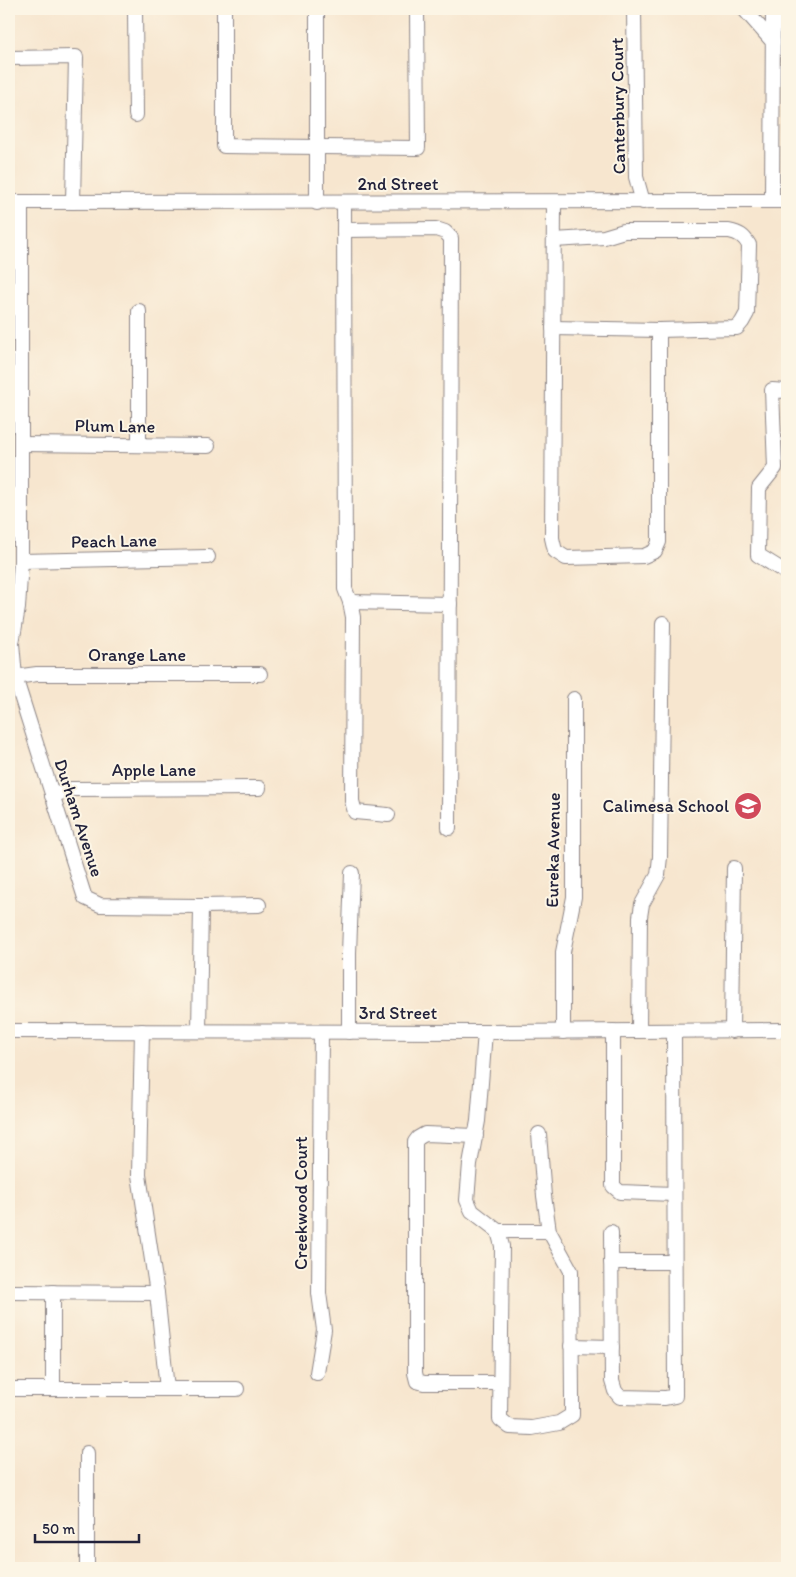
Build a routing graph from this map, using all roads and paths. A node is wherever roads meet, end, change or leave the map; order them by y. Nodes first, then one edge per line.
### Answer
1 (135, 9) edge
2 (224, 9) edge
3 (316, 9) edge
4 (417, 9) edge
5 (634, 9) edge
6 (744, 9) edge
7 (773, 9) edge
8 (773, 42) junction
9 (9, 58) edge
10 (136, 115) dead end
11 (317, 148) junction
12 (772, 201) junction
13 (787, 201) edge
14 (15, 202) edge
15 (73, 202) junction
16 (554, 202) junction
17 (643, 202) junction
18 (317, 203) junction
19 (344, 203) junction
20 (344, 230) junction
21 (554, 240) junction
22 (139, 312) dead end
23 (553, 328) junction
24 (659, 330) junction
25 (787, 391) edge
26 (21, 444) junction
27 (139, 445) junction
28 (208, 446) dead end
29 (208, 557) dead end
30 (21, 561) junction
31 (787, 573) edge
32 (350, 602) junction
33 (450, 604) junction
34 (663, 623) dead end
35 (11, 641) edge
36 (260, 674) dead end
37 (15, 677) junction
38 (574, 699) dead end
39 (258, 788) dead end
40 (52, 796) junction
41 (388, 815) dead end
42 (449, 828) dead end
43 (734, 868) dead end
44 (352, 873) dead end
45 (259, 905) dead end
46 (201, 906) junction
47 (787, 1030) edge
48 (9, 1031) edge
49 (142, 1031) junction
50 (199, 1031) junction
51 (613, 1031) junction
52 (639, 1031) junction
53 (674, 1031) junction
54 (732, 1031) junction
55 (321, 1032) junction
56 (349, 1032) junction
57 (485, 1032) junction
58 (563, 1032) junction
59 (539, 1134) dead end
60 (476, 1136) junction
61 (674, 1194) junction
62 (498, 1231) junction
63 (549, 1231) junction
64 (611, 1232) dead end
65 (611, 1262) junction
66 (674, 1262) junction
67 (9, 1292) edge
68 (54, 1292) junction
69 (157, 1293) junction
70 (571, 1346) junction
71 (612, 1347) junction
72 (317, 1373) dead end
73 (500, 1383) junction
74 (9, 1389) edge
75 (54, 1389) junction
76 (167, 1389) junction
77 (238, 1389) dead end
78 (87, 1452) dead end
79 (87, 1568) edge

1 - 10 street
2 - 11 street
3 - 11 street
4 - 11 street
5 - 17 street, Canterbury Court
6 - 8 street
7 - 8 street
8 - 12 street
9 - 15 street
11 - 18 street
12 - 13 street, 2nd Street
12 - 17 street, 2nd Street
14 - 15 street, 2nd Street
14 - 26 street, Durham Avenue
15 - 18 street, 2nd Street
16 - 17 street, 2nd Street
16 - 19 street, 2nd Street
16 - 21 street
18 - 19 street, 2nd Street
19 - 20 street
20 - 32 street
20 - 33 street
21 - 23 street
21 - 24 street
22 - 27 street
23 - 24 street
23 - 24 street
25 - 31 street
26 - 27 street, Plum Lane
26 - 30 street, Durham Avenue
27 - 28 street, Plum Lane
29 - 30 street, Peach Lane
30 - 35 street, Durham Avenue
32 - 33 street
32 - 41 street
33 - 42 street
34 - 52 street
35 - 37 street, Durham Avenue
36 - 37 street, Orange Lane
37 - 40 street, Durham Avenue
38 - 58 street, Eureka Avenue
39 - 40 street, Apple Lane
40 - 46 street, Durham Avenue
43 - 54 street
44 - 56 street
45 - 46 street, Durham Avenue
46 - 50 street
47 - 54 street, 3rd Street
48 - 49 street, 3rd Street
49 - 50 street, 3rd Street
49 - 69 street
50 - 55 street, 3rd Street
51 - 52 street, 3rd Street
51 - 58 street, 3rd Street
51 - 61 street
52 - 53 street, 3rd Street
53 - 54 street, 3rd Street
53 - 61 street
55 - 56 street, 3rd Street
55 - 72 street, Creekwood Court
56 - 57 street, 3rd Street
57 - 58 street, 3rd Street
57 - 60 street
59 - 63 street
60 - 62 street
60 - 73 street
61 - 66 street
62 - 63 street
62 - 73 street
63 - 70 street
64 - 65 street
65 - 66 street
65 - 71 street
66 - 71 street
67 - 68 street
68 - 69 street
68 - 75 street
69 - 76 street
70 - 71 street
70 - 73 street
74 - 75 street
75 - 76 street
76 - 77 street
78 - 79 street

